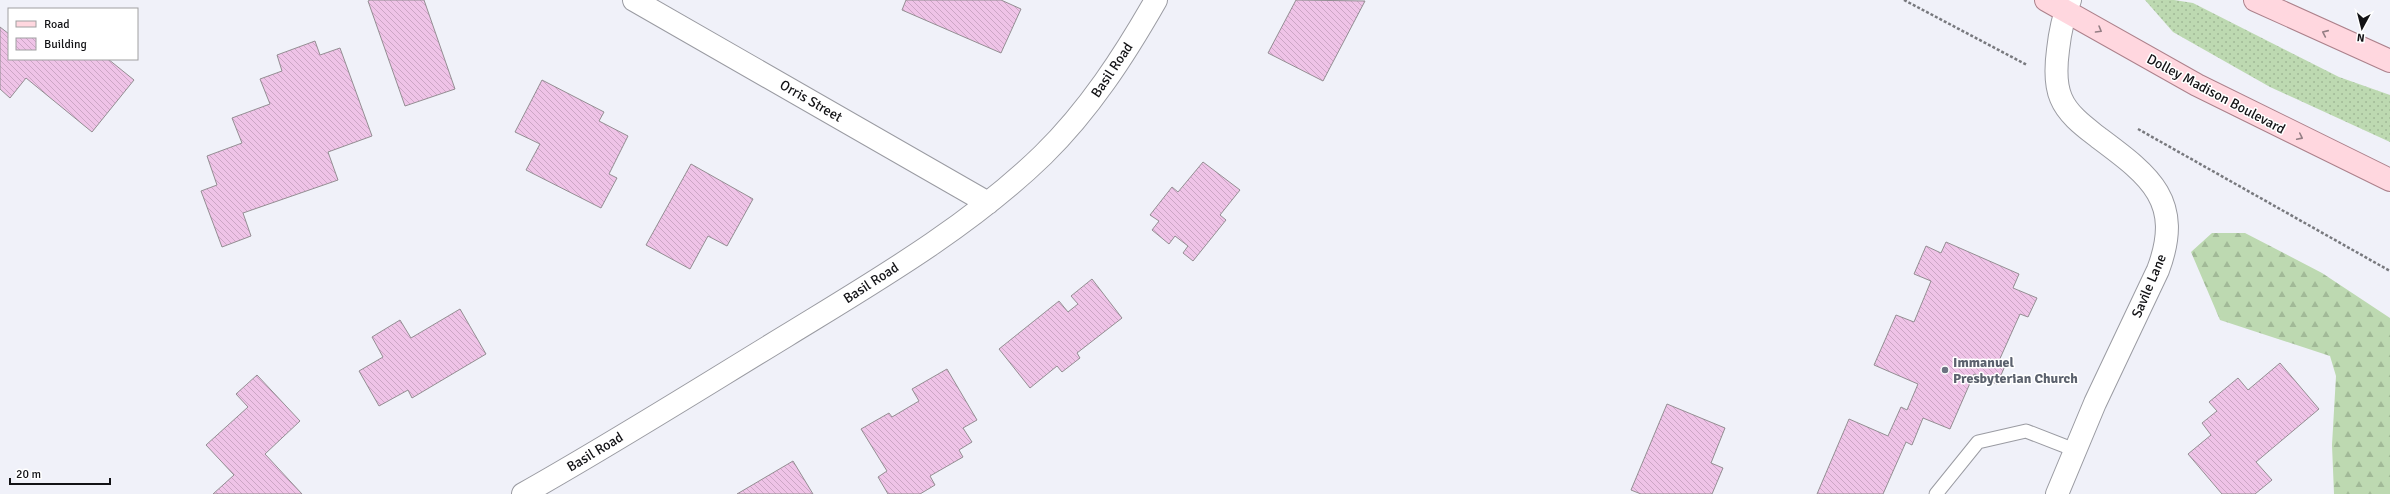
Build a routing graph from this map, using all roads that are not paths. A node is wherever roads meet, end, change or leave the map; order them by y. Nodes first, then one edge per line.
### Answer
1 (634, 0) edge
2 (1156, 0) edge
3 (2046, 0) edge
4 (2255, 0) edge
5 (2068, 6) edge
6 (2390, 61) edge
7 (2390, 180) edge
8 (988, 202) junction
9 (2075, 450) junction
10 (523, 494) edge
11 (1936, 494) edge
12 (2057, 494) edge

1 - 8 street, Orris Street
2 - 8 street, Basil Road
3 - 5 main road, Dolley Madison Boulevard
6 -> 4 main road
5 -> 7 main road, Dolley Madison Boulevard
5 - 9 street, Savile Lane
8 - 10 street, Basil Road
9 - 11 lane
9 - 12 street, Savile Lane

